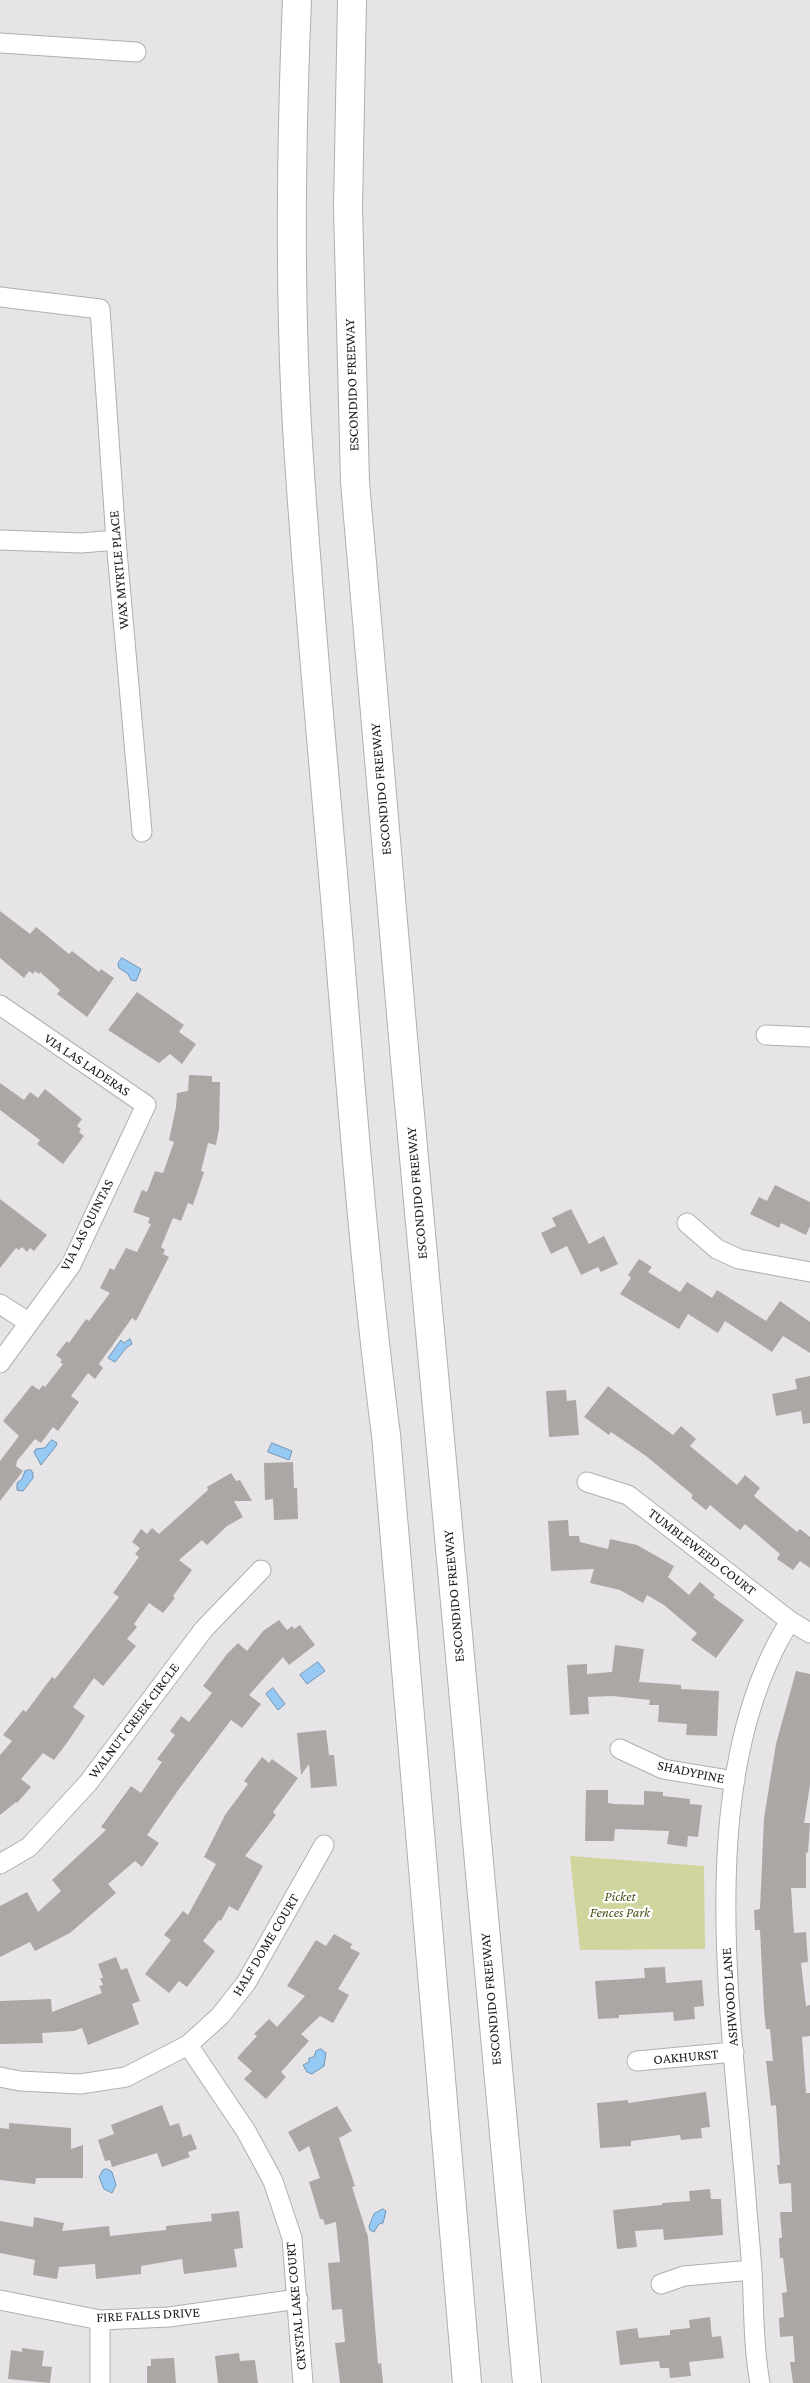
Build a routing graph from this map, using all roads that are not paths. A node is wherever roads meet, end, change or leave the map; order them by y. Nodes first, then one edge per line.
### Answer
1 (297, 0) edge
2 (352, 0) edge
3 (0, 43) edge
4 (136, 52) dead end
5 (0, 297) edge
6 (0, 540) edge
7 (116, 540) junction
8 (142, 832) dead end
9 (0, 1005) edge
10 (766, 1035) dead end
11 (810, 1038) edge
12 (146, 1105) joint
13 (686, 1223) dead end
14 (810, 1272) edge
15 (0, 1304) edge
16 (28, 1322) junction
17 (0, 1363) edge
18 (587, 1482) dead end
19 (261, 1570) dead end
20 (790, 1620) junction
21 (810, 1633) edge
22 (620, 1749) dead end
23 (735, 1781) junction
24 (324, 1845) dead end
25 (0, 1864) edge
26 (188, 2045) junction
27 (734, 2052) junction
28 (637, 2061) dead end
29 (0, 2077) edge
30 (752, 2270) junction
31 (661, 2284) dead end
32 (0, 2300) edge
33 (298, 2300) junction
34 (100, 2320) junction
35 (100, 2383) edge
36 (303, 2383) edge
37 (467, 2383) edge
38 (527, 2383) edge
39 (760, 2383) edge

1 - 37 highway
2 - 38 highway, ESCONDIDO FREEWAY
3 - 4 street
5 - 7 street, WAX MYRTLE PLACE
6 - 7 street
7 - 8 street, WAX MYRTLE PLACE
9 - 12 street, VIA LAS LADERAS
10 - 11 street
12 - 16 street, VIA LAS QUINTAS
13 - 14 street
15 - 16 street
16 - 17 street, VIA LAS QUINTAS
18 - 20 street, TUMBLEWEED COURT
19 - 25 street, WALNUT CREEK CIRCLE
20 - 21 street, TUMBLEWEED COURT
20 - 23 street, ASHWOOD LANE
22 - 23 street, SHADYPINE
23 - 27 street, ASHWOOD LANE
24 - 26 street, HALF DOME COURT
26 - 29 street, HALF DOME COURT
26 - 33 street, CRYSTAL LAKE COURT
27 - 28 street, OAKHURST
27 - 30 street, ASHWOOD LANE
30 - 31 street
30 - 39 street, ASHWOOD LANE
32 - 34 street, FIRE FALLS DRIVE
33 - 34 street, FIRE FALLS DRIVE
33 - 36 street, CRYSTAL LAKE COURT
34 - 35 street

